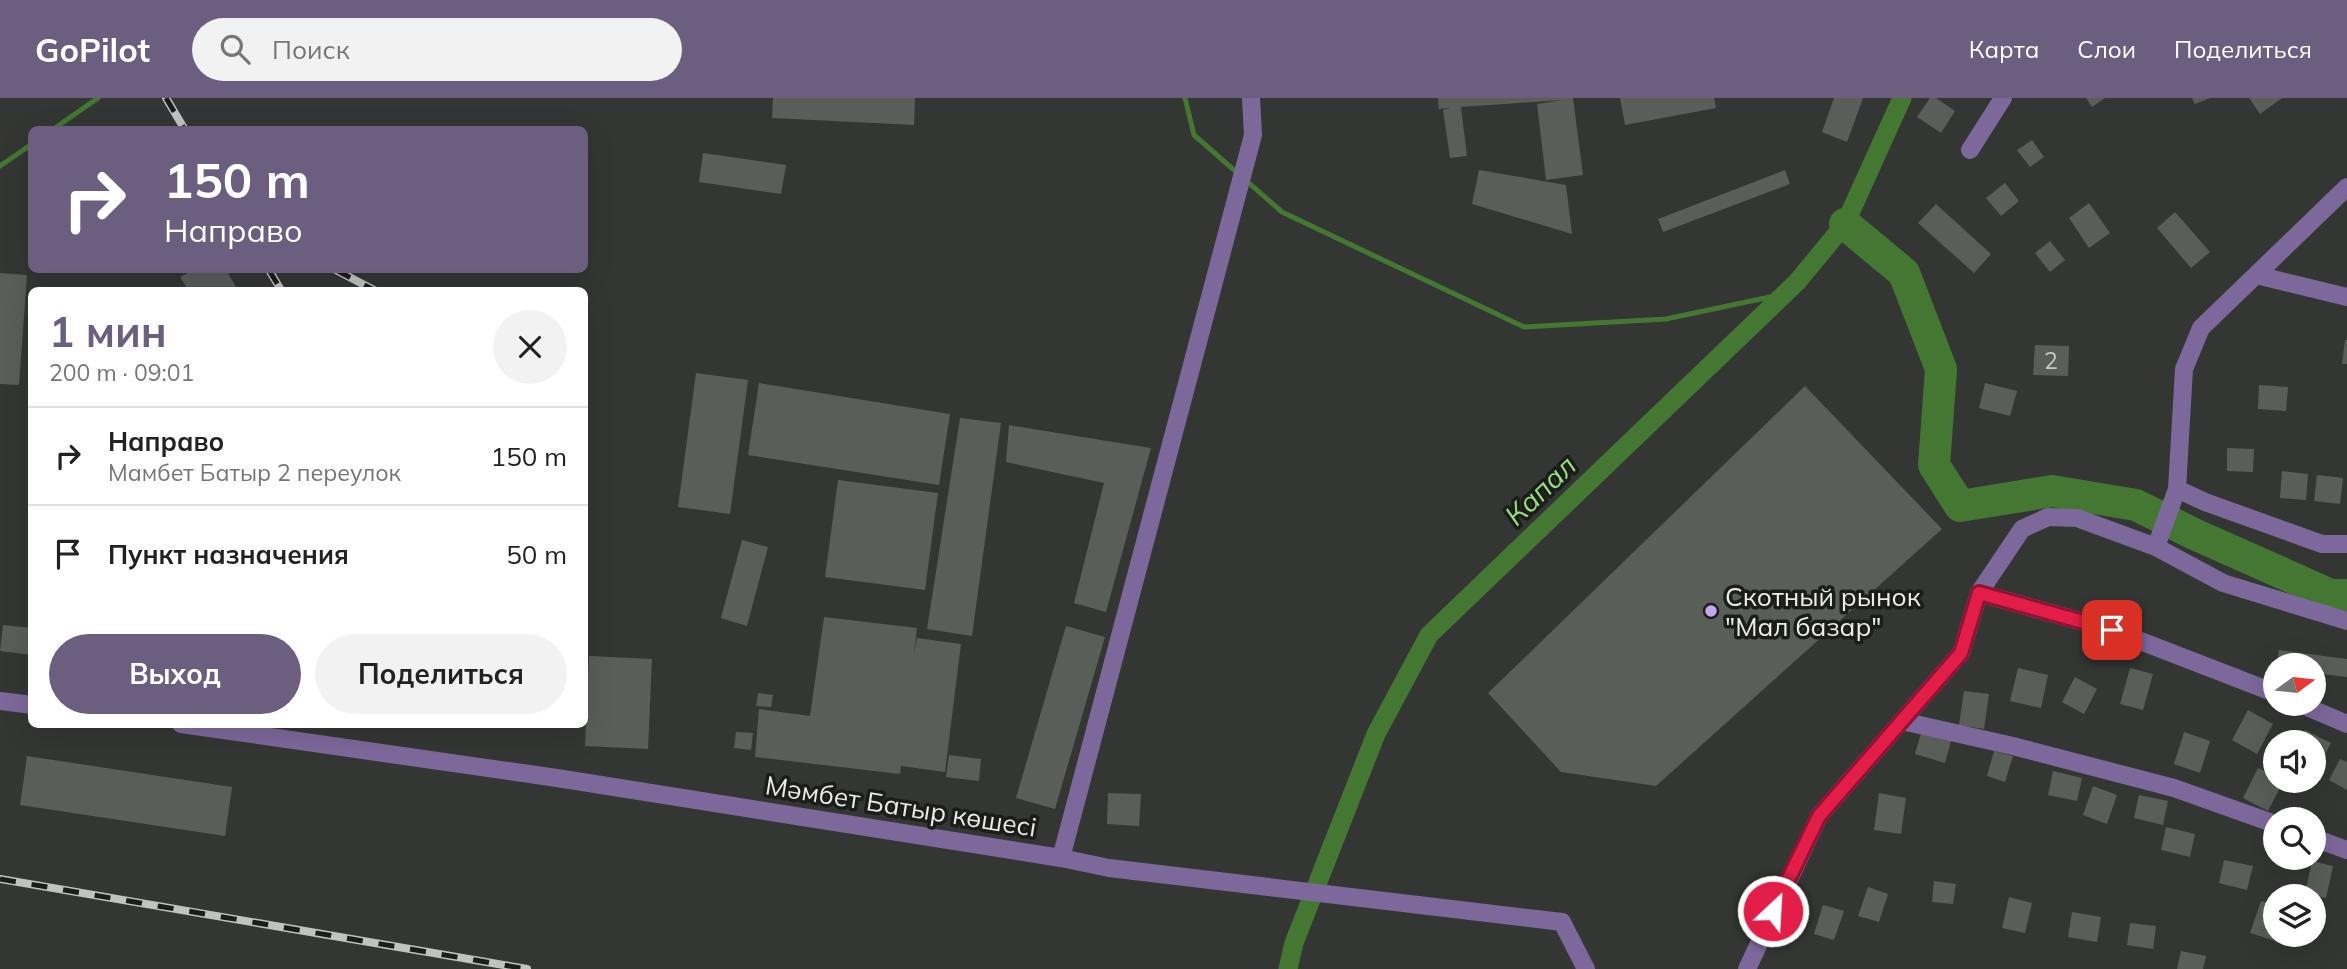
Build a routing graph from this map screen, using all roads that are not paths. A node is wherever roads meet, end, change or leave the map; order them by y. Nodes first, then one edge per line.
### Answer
1 (1251, 98) edge
2 (2003, 98) edge
3 (1970, 150) dead end
4 (2347, 187) edge
5 (2256, 275) junction
6 (2347, 297) edge
7 (2177, 489) junction
8 (2347, 544) edge
9 (2156, 547) junction
10 (1979, 593) junction
11 (2347, 621) edge
12 (2263, 688) edge
13 (0, 701) edge
14 (28, 704) edge
15 (2326, 715) edge
16 (1902, 721) junction
17 (2347, 724) edge
18 (209, 728) edge
19 (2263, 820) edge
20 (2326, 842) edge
21 (2347, 850) edge
22 (1061, 858) junction
23 (1586, 969) edge
24 (1747, 969) edge

1 - 22 street
2 - 3 street
4 - 5 street
5 - 6 street
5 - 7 street
7 - 8 street
7 - 9 street
9 - 10 street
9 - 11 street
10 - 12 street
10 - 16 street
13 - 14 street
15 - 17 street
16 - 19 street
16 - 24 street
18 - 22 street, Мәмбет Батыр көшесі
20 - 21 street
22 - 23 street, Мәмбет Батыр көшесі

